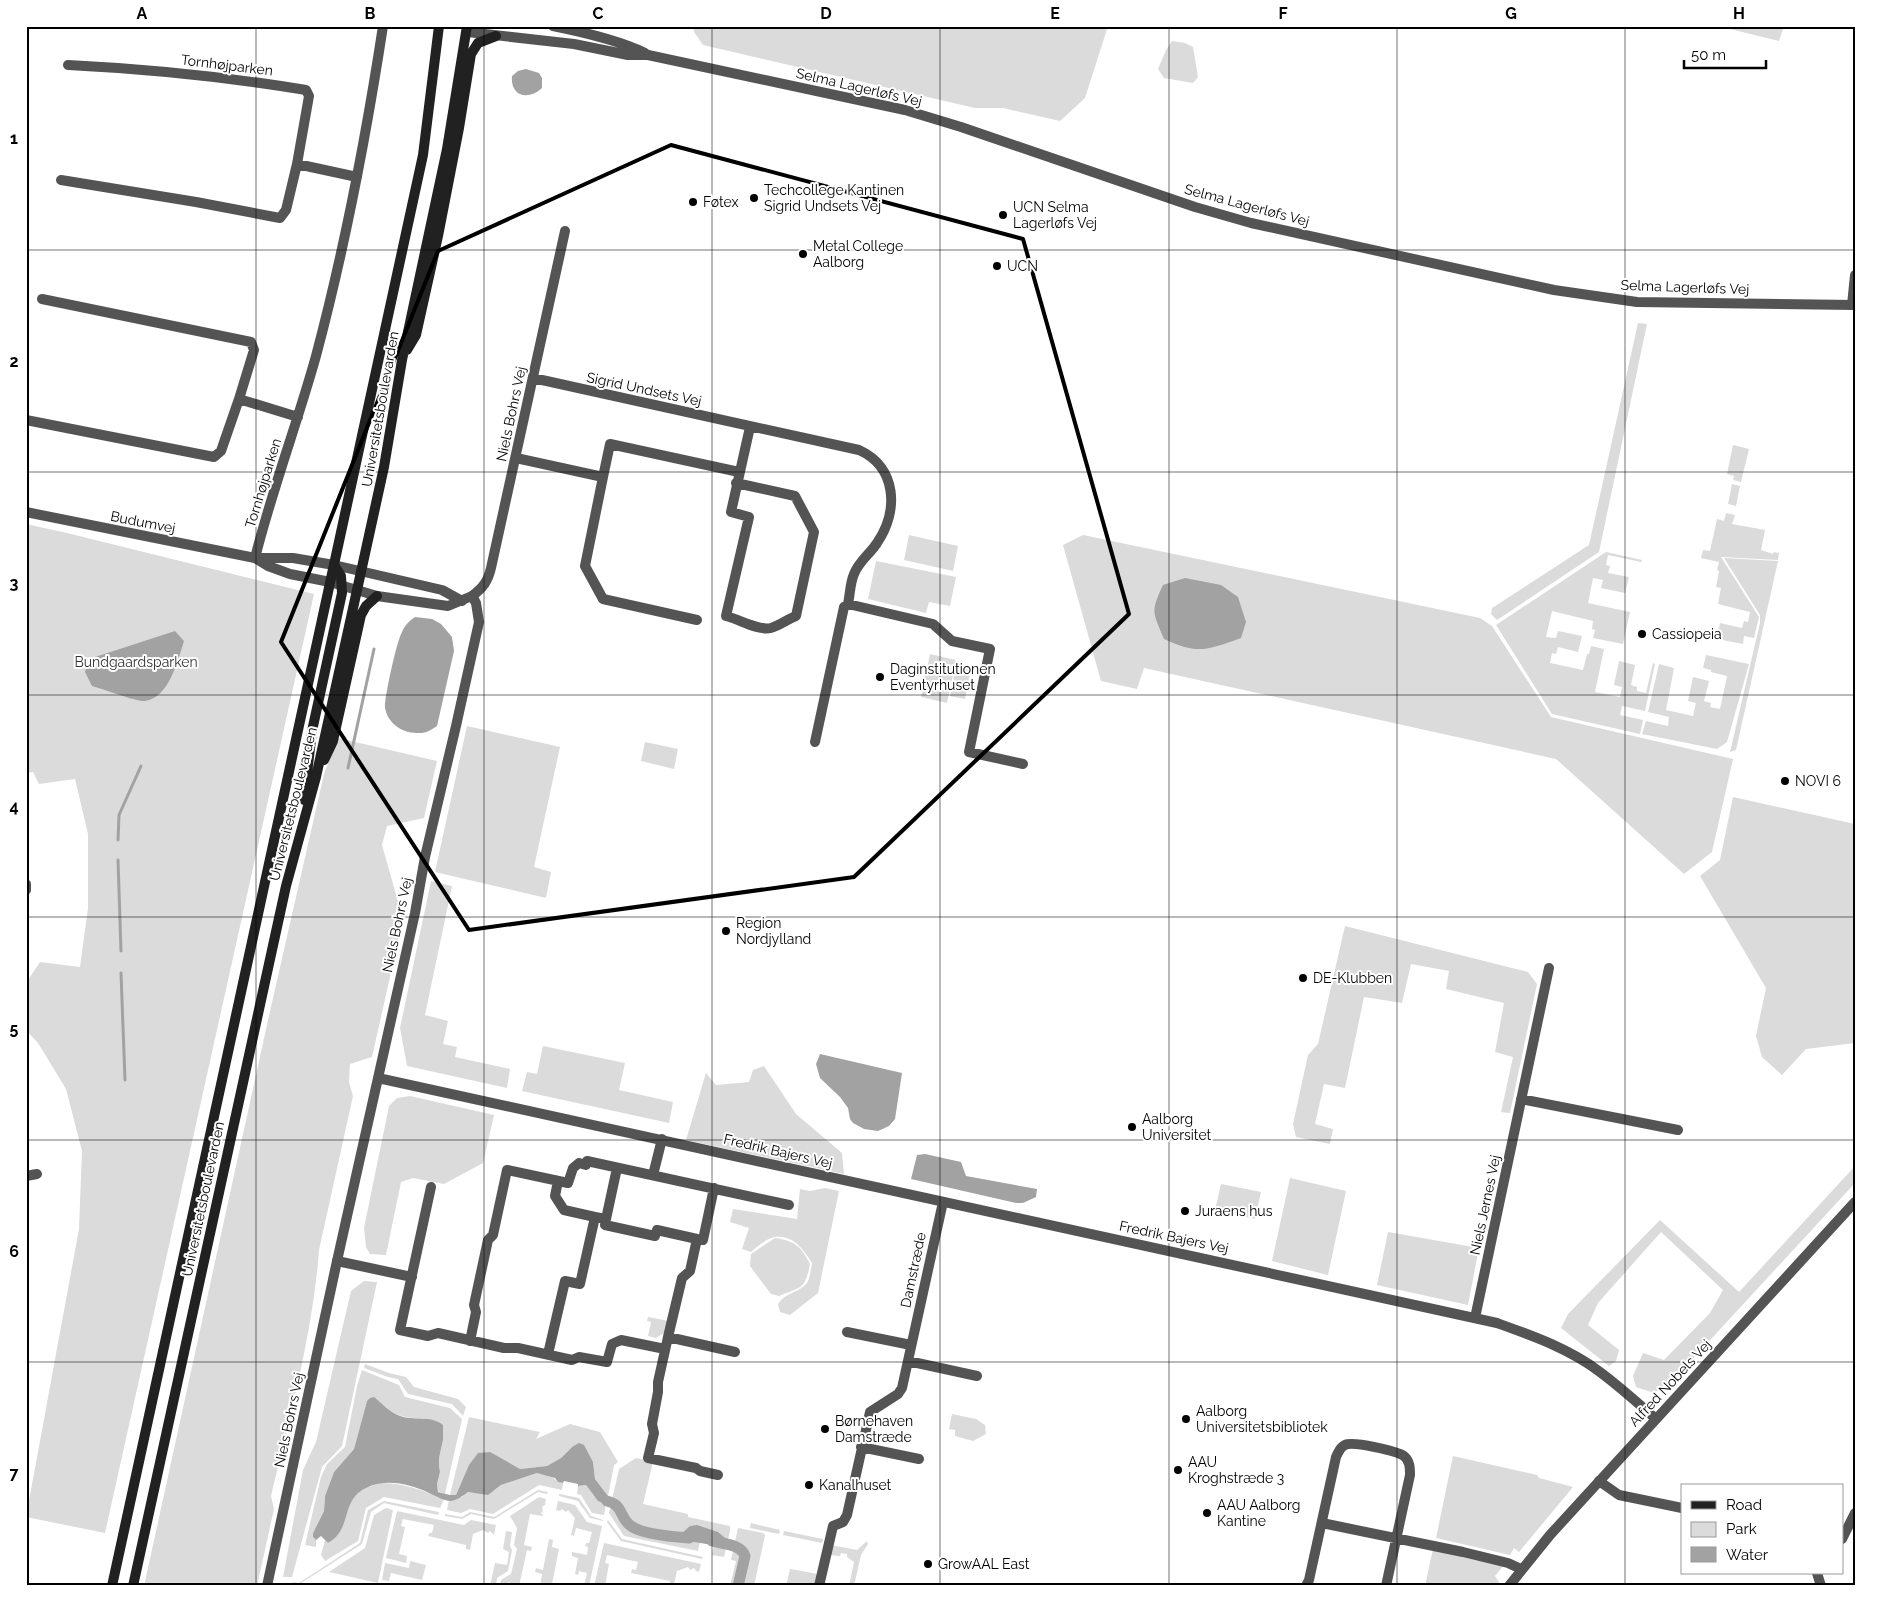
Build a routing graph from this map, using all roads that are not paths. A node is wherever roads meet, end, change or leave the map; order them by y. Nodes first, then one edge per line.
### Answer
1 (383, 26) edge
2 (439, 26) edge
3 (553, 26) edge
4 (464, 28) edge
5 (496, 36) junction
6 (648, 55) junction
7 (68, 65) dead end
8 (297, 164) junction
9 (357, 177) junction
10 (61, 180) dead end
11 (565, 231) dead end
12 (1855, 275) edge
13 (42, 299) dead end
14 (1854, 305) edge
15 (402, 360) junction
16 (533, 378) junction
17 (239, 399) junction
18 (298, 416) junction
19 (26, 420) edge
20 (750, 427) junction
21 (516, 458) junction
22 (739, 472) junction
23 (603, 477) junction
24 (736, 483) junction
25 (26, 512) edge
26 (255, 558) junction
27 (334, 565) junction
28 (361, 571) junction
29 (330, 582) junction
30 (342, 586) junction
31 (357, 590) junction
32 (377, 596) junction
33 (472, 596) junction
34 (462, 601) junction
35 (848, 604) junction
36 (697, 620) dead end
37 (815, 742) dead end
38 (1023, 764) dead end
39 (316, 777) junction
40 (300, 831) junction
41 (26, 884) edge
42 (26, 890) edge
43 (1548, 968) dead end
44 (378, 1078) junction
45 (1521, 1099) junction
46 (1678, 1130) dead end
47 (662, 1139) junction
48 (617, 1168) junction
49 (653, 1175) junction
50 (558, 1181) junction
51 (431, 1187) dead end
52 (714, 1188) junction
53 (942, 1202) junction
54 (1855, 1202) edge
55 (789, 1205) dead end
56 (594, 1217) junction
57 (606, 1219) junction
58 (697, 1239) junction
59 (337, 1261) junction
60 (412, 1277) junction
61 (1475, 1318) junction
62 (847, 1332) dead end
63 (668, 1337) junction
64 (470, 1340) junction
65 (911, 1345) junction
66 (665, 1348) junction
67 (735, 1352) dead end
68 (548, 1354) junction
69 (908, 1362) junction
70 (977, 1376) dead end
71 (1656, 1419) junction
72 (861, 1447) junction
73 (919, 1459) dead end
74 (718, 1475) dead end
75 (1599, 1481) junction
76 (1681, 1508) edge
77 (1855, 1513) edge
78 (1322, 1523) junction
79 (1844, 1535) edge
80 (1397, 1538) junction
81 (1521, 1569) junction
82 (112, 1586) edge
83 (133, 1586) edge
84 (267, 1586) edge
85 (819, 1586) edge
86 (1306, 1586) edge
87 (1386, 1586) edge
88 (1509, 1586) edge

1 - 9 street, Tornhøjparken
2 - 27 main road, Universitetsboulevarden
3 - 6 street, Selma Lagerløfs Vej
4 - 5 street, Selma Lagerløfs Vej
4 - 15 main road, Universitetsboulevarden
5 - 6 street, Selma Lagerløfs Vej
5 - 15 main road
6 - 14 street, Selma Lagerløfs Vej
7 - 8 street, Tornhøjparken
8 - 9 street
8 - 10 street, Tornhøjparken
9 - 18 street, Tornhøjparken
11 - 16 street, Niels Bohrs Vej
12 - 14 street
13 - 17 street
15 - 28 main road, Universitetsboulevarden
16 - 20 street, Sigrid Undsets Vej
16 - 21 street, Niels Bohrs Vej
17 - 18 street
17 - 19 street
18 - 26 street, Tornhøjparken
20 - 22 street
20 - 35 street, Sigrid Undsets Vej
21 - 23 street
21 - 33 street, Niels Bohrs Vej
22 - 23 street
22 - 24 street
23 - 36 street
24 - 24 street
25 - 26 street, Budumvej
26 - 27 street, Budumvej
26 - 29 street, Budumvej
27 - 28 street, Budumvej
27 - 29 main road, Universitetsboulevarden
27 - 30 main road
28 - 31 main road, Universitetsboulevarden
28 - 34 street
29 - 30 street, Budumvej
29 - 82 main road, Universitetsboulevarden
30 - 31 street, Niels Bohrs Vej
30 - 40 main road
31 - 32 street, Niels Bohrs Vej
31 - 39 main road, Universitetsboulevarden
32 - 34 street, Niels Bohrs Vej
32 - 39 main road
33 - 34 street, Niels Bohrs Vej
33 - 44 street, Niels Bohrs Vej
35 - 37 street, Sigrid Undsets Vej
35 - 38 street
39 - 40 main road, Universitetsboulevarden
40 - 83 main road, Universitetsboulevarden
41 - 42 street
43 - 45 street, Niels Jernes Vej
44 - 47 street, Fredrik Bajers Vej
44 - 59 street, Niels Bohrs Vej
45 - 46 street
45 - 61 street, Niels Jernes Vej
47 - 49 street
47 - 53 street, Fredrik Bajers Vej
48 - 49 street
48 - 50 street
48 - 57 street
49 - 52 street
50 - 56 street
50 - 64 street
51 - 60 street
52 - 55 street
52 - 58 street
53 - 61 street, Fredrik Bajers Vej
53 - 65 street, Damstræde
54 - 71 street, Alfred Nobels Vej
56 - 57 street
56 - 68 street
57 - 58 street
58 - 63 street
59 - 60 street
59 - 84 street, Niels Bohrs Vej
60 - 64 street
61 - 71 street, Fredrik Bajers Vej
62 - 65 street
63 - 66 street
63 - 67 street
64 - 68 street
65 - 69 street, Damstræde
66 - 68 street
66 - 74 street
69 - 70 street
69 - 72 street, Damstræde
71 - 75 street, Alfred Nobels Vej
72 - 73 street
72 - 85 street, Damstræde
75 - 76 street
75 - 81 street, Alfred Nobels Vej
77 - 79 street
78 - 80 street
78 - 80 street
78 - 86 street
80 - 81 street
80 - 87 street
81 - 88 street, Alfred Nobels Vej

